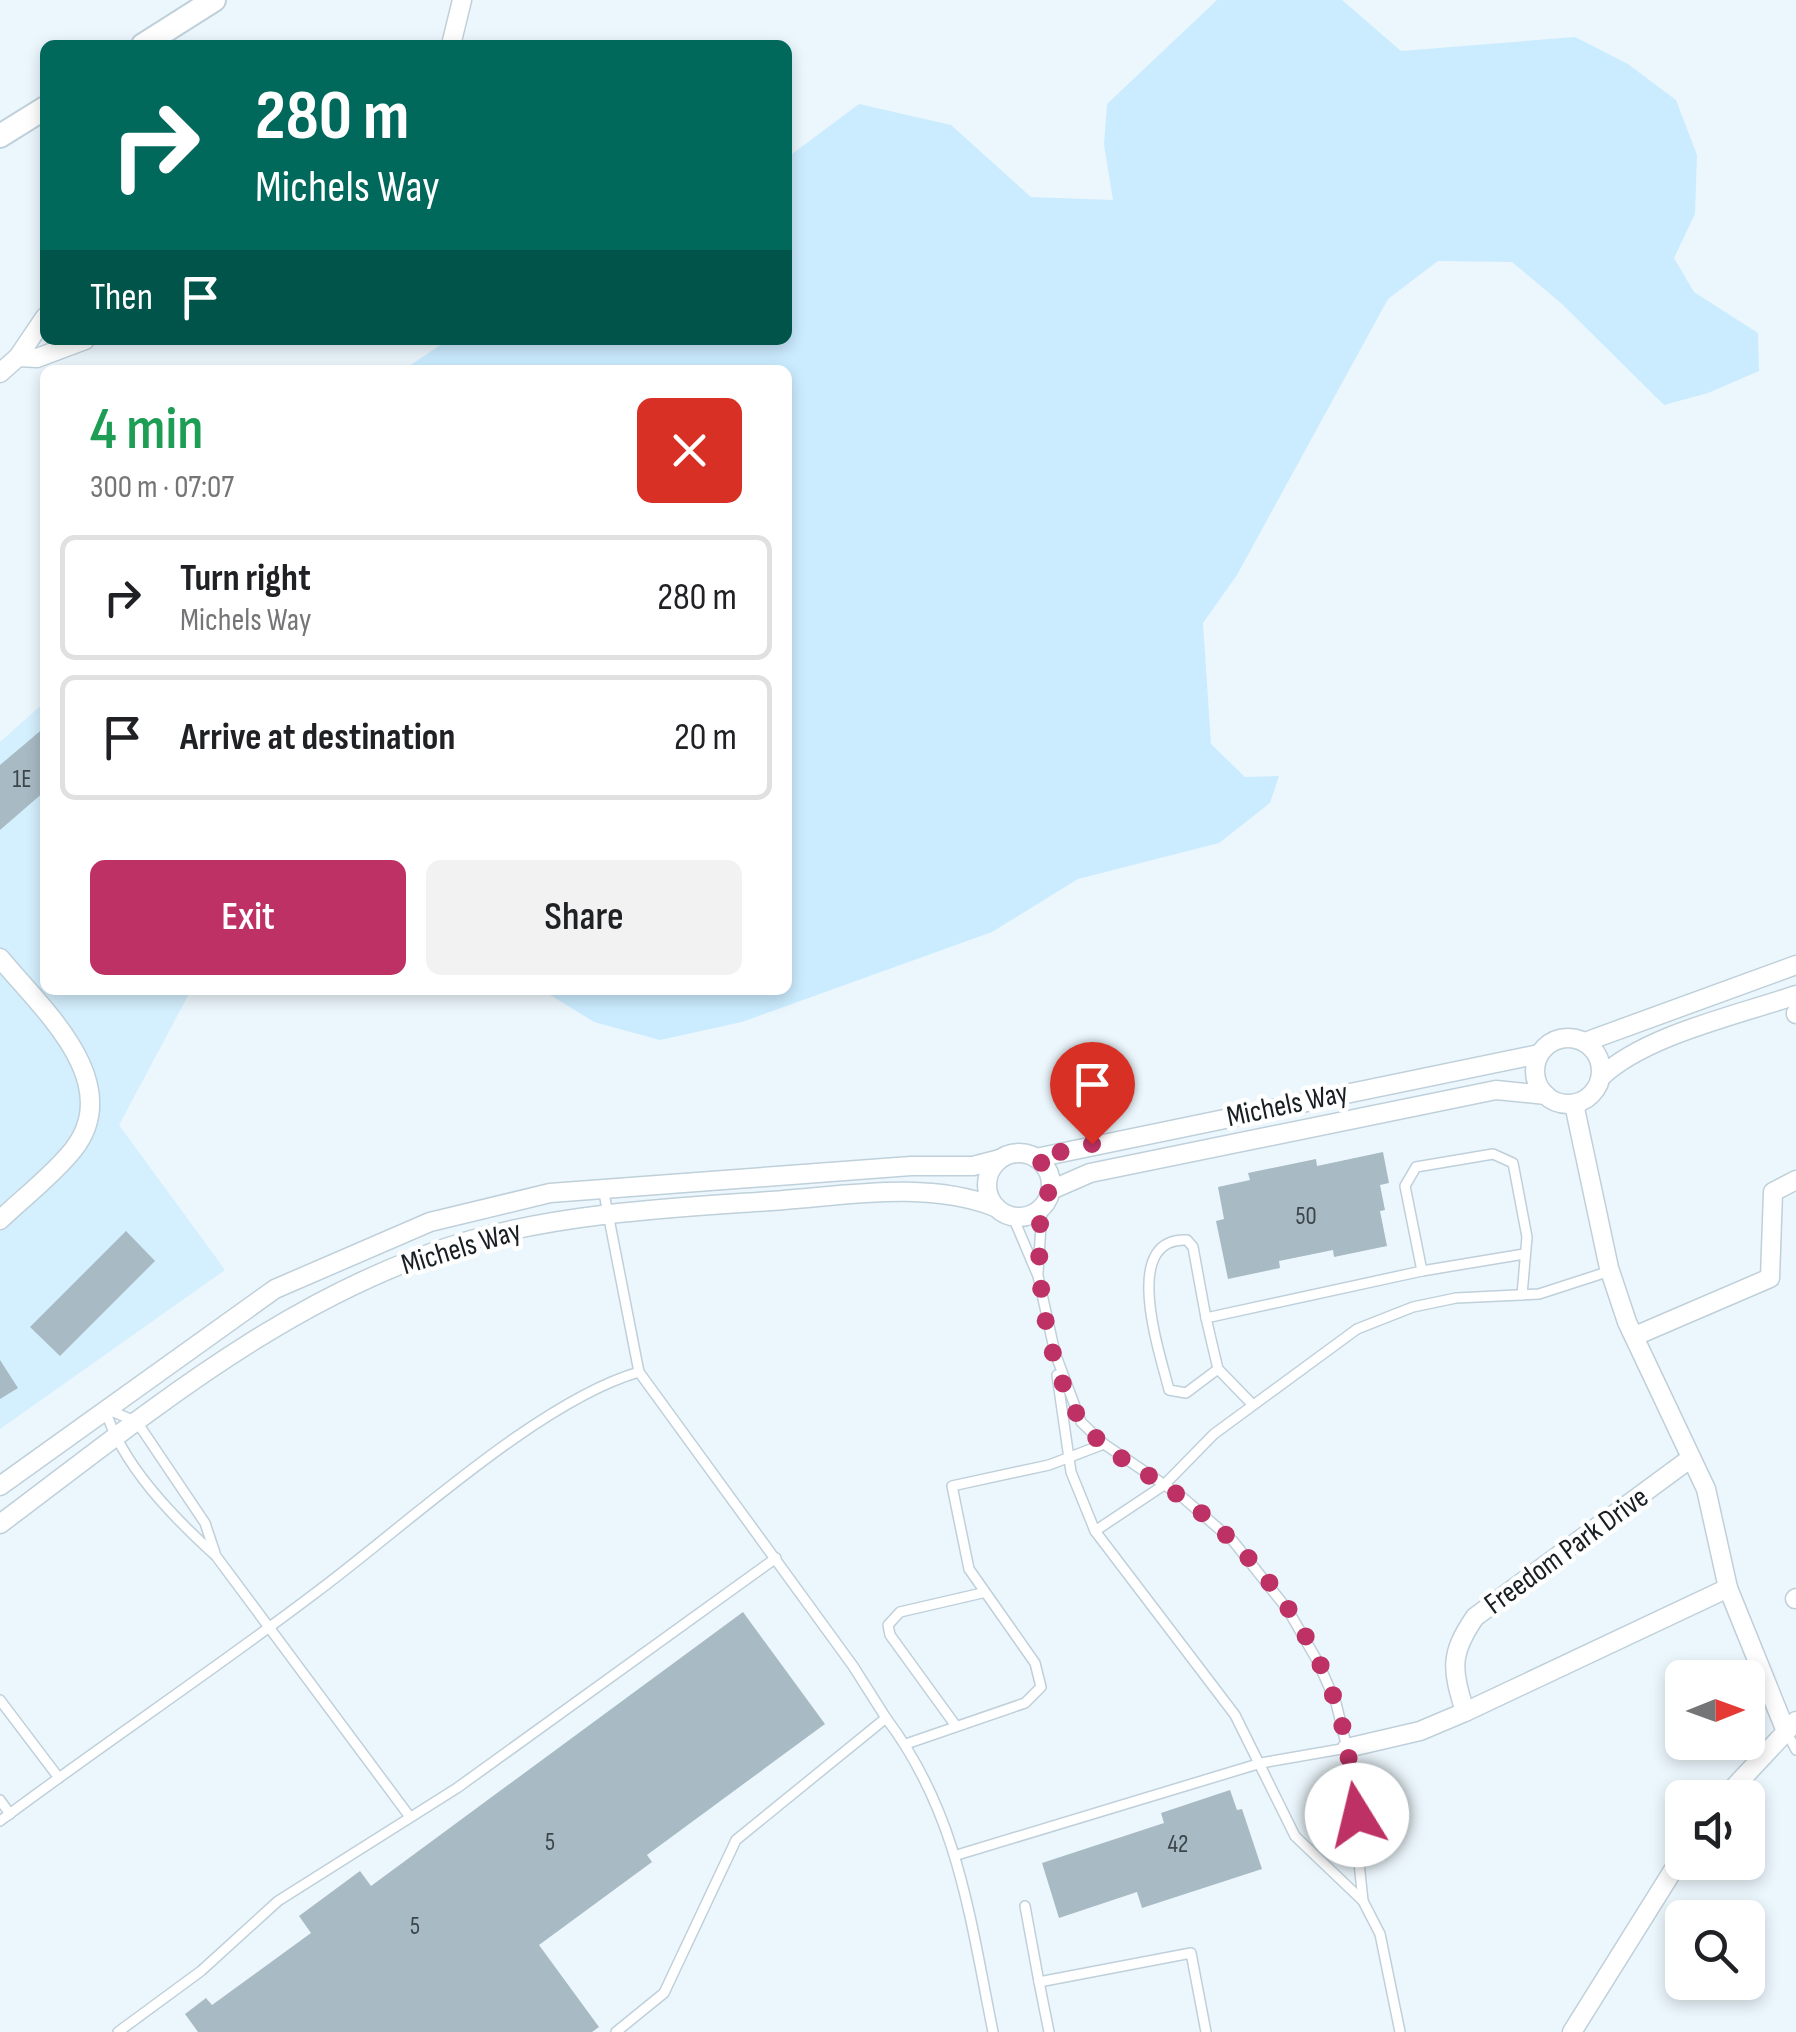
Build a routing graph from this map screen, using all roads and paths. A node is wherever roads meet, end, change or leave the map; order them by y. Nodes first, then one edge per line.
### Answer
1 (214, 0) edge
2 (462, 0) edge
3 (151, 40) edge
4 (452, 40) edge
5 (40, 111) edge
6 (0, 136) edge
7 (40, 324) edge
8 (71, 345) edge
9 (18, 357) junction
10 (0, 374) edge
11 (0, 958) edge
12 (1796, 964) edge
13 (1796, 995) edge
14 (1585, 1042) junction
15 (1539, 1054) junction
16 (1601, 1077) junction
17 (1546, 1095) junction
18 (1574, 1104) junction
19 (1036, 1158) junction
20 (1000, 1159) junction
21 (1796, 1180) edge
22 (603, 1188) junction
23 (1051, 1190) junction
24 (995, 1208) junction
25 (1042, 1208) junction
26 (606, 1215) junction
27 (1013, 1217) junction
28 (0, 1220) edge
29 (1524, 1254) junction
30 (1610, 1271) junction
31 (1422, 1272) junction
32 (1038, 1276) junction
33 (1522, 1296) junction
34 (1206, 1318) junction
35 (1634, 1336) junction
36 (1055, 1353) junction
37 (1218, 1370) junction
38 (639, 1372) junction
39 (1252, 1404) junction
40 (104, 1409) junction
41 (137, 1422) junction
42 (114, 1439) junction
43 (1104, 1444) junction
44 (1068, 1455) junction
45 (1691, 1458) junction
46 (1164, 1485) junction
47 (0, 1486) edge
48 (0, 1524) edge
49 (1095, 1530) junction
50 (216, 1556) junction
51 (776, 1558) junction
52 (1728, 1588) junction
53 (982, 1592) junction
54 (268, 1626) junction
55 (0, 1700) edge
56 (1465, 1712) junction
57 (886, 1718) junction
58 (1790, 1725) edge
59 (956, 1726) junction
60 (906, 1744) junction
61 (1347, 1748) junction
62 (1796, 1750) edge
63 (1260, 1762) junction
64 (59, 1778) junction
65 (1740, 1780) edge
66 (0, 1800) edge
67 (10, 1814) junction
68 (410, 1817) junction
69 (0, 1821) edge
70 (957, 1855) junction
71 (1667, 1880) edge
72 (1363, 1900) junction
73 (1025, 1906) dead end
74 (1040, 1982) junction
75 (118, 2032) edge
76 (616, 2032) edge
77 (993, 2032) edge
78 (1047, 2032) edge
79 (1206, 2032) edge
80 (1400, 2032) edge
81 (1572, 2032) edge

1 - 3 street
2 - 4 street
5 - 6 street
7 - 9 street
8 - 9 street
9 - 10 street
11 - 28 street
12 - 14 street
13 - 16 street
14 - 15 street
14 - 16 street
15 - 17 street
15 - 19 street, Michels Way
16 - 18 street
17 - 18 street
17 - 23 street, Michels Way
18 - 30 street
19 - 20 street
19 - 23 street
20 - 22 street, Michels Way
20 - 24 street
21 - 35 street
22 - 26 lane
22 - 40 street, Michels Way
23 - 25 street
24 - 26 street, Michels Way
24 - 27 street
25 - 27 street
25 - 32 lane
26 - 38 lane
26 - 41 street, Michels Way
27 - 32 lane
29 - 31 lane
29 - 31 lane
29 - 33 lane
30 - 33 lane
30 - 35 street
31 - 34 lane
32 - 36 lane
33 - 39 lane
34 - 37 lane
34 - 37 lane
35 - 45 street
36 - 43 lane
36 - 44 lane
37 - 39 lane
38 - 51 lane
38 - 54 lane
39 - 46 lane
40 - 41 lane
40 - 42 lane
40 - 47 street, Michels Way
41 - 42 street, Michels Way
41 - 50 lane
42 - 48 street, Michels Way
42 - 50 lane
43 - 44 lane
43 - 46 lane
44 - 49 lane
44 - 53 lane
45 - 52 street
45 - 56 street, Freedom Park Drive
46 - 49 lane
46 - 61 lane
49 - 63 lane
50 - 54 lane
51 - 57 lane
51 - 68 lane
52 - 56 street
52 - 58 street
53 - 59 lane
53 - 59 lane
54 - 64 lane
54 - 68 lane
55 - 64 lane
56 - 61 street
57 - 60 lane
57 - 76 lane
58 - 62 lane
58 - 65 street
59 - 60 lane
60 - 70 lane
61 - 63 lane
61 - 72 lane
63 - 70 lane
63 - 72 lane
64 - 67 lane
66 - 67 lane
67 - 69 lane
68 - 75 lane
70 - 77 lane
71 - 81 street
72 - 80 lane
73 - 74 lane
74 - 78 lane
74 - 79 lane

